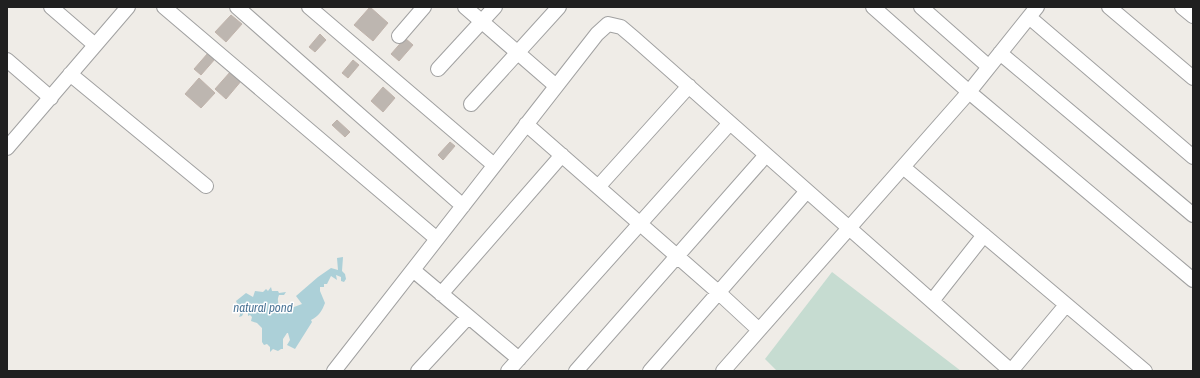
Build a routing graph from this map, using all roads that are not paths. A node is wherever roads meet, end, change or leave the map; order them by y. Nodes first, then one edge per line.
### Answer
1 (51, 7) edge
2 (128, 7) edge
3 (164, 7) edge
4 (237, 7) edge
5 (309, 7) edge
6 (424, 7) edge
7 (465, 7) edge
8 (495, 7) edge
9 (559, 7) edge
10 (873, 7) edge
11 (921, 7) edge
12 (1110, 7) edge
13 (1182, 7) edge
14 (1033, 12) edge
15 (1193, 16) edge
16 (482, 22) junction
17 (399, 36) dead end
18 (95, 44) junction
19 (518, 53) junction
20 (1000, 53) junction
21 (7, 60) edge
22 (989, 67) junction
23 (438, 69) dead end
24 (70, 74) junction
25 (1193, 78) edge
26 (556, 86) junction
27 (689, 86) junction
28 (969, 92) junction
29 (50, 98) junction
30 (471, 104) dead end
31 (730, 122) junction
32 (526, 124) junction
33 (10, 139) edge
34 (562, 155) junction
35 (766, 155) junction
36 (1193, 157) edge
37 (494, 165) junction
38 (903, 167) junction
39 (206, 186) dead end
40 (598, 187) junction
41 (807, 191) junction
42 (463, 206) junction
43 (1193, 215) edge
44 (640, 223) junction
45 (849, 228) junction
46 (984, 235) junction
47 (437, 239) junction
48 (677, 256) junction
49 (413, 270) junction
50 (1193, 280) edge
51 (718, 292) junction
52 (441, 294) junction
53 (932, 301) junction
54 (1066, 305) junction
55 (468, 317) junction
56 (759, 330) junction
57 (519, 359) junction
58 (334, 371) edge
59 (418, 371) edge
60 (508, 371) edge
61 (576, 371) edge
62 (650, 371) edge
63 (724, 371) edge
64 (1011, 371) edge
65 (1145, 371) edge

1 - 18 street
2 - 18 street
3 - 47 street
4 - 42 street
5 - 37 street
6 - 17 street
7 - 16 street
8 - 16 street
9 - 19 street
10 - 28 street
11 - 22 street
12 - 25 street
13 - 15 street
14 - 20 street
14 - 36 street
16 - 19 street
16 - 23 street
18 - 24 street
19 - 26 street
19 - 30 street
20 - 22 street
20 - 43 street
21 - 29 street
22 - 28 street
24 - 29 street
24 - 39 street
26 - 27 street
26 - 32 street
27 - 31 street
27 - 40 street
28 - 38 street
28 - 50 street
29 - 33 street
31 - 35 street
31 - 44 street
32 - 34 street
32 - 37 street
34 - 40 street
34 - 52 street
35 - 41 street
35 - 48 street
37 - 42 street
38 - 45 street
38 - 46 street
40 - 44 street
41 - 45 street
41 - 51 street
42 - 47 street
44 - 48 street
44 - 57 street
45 - 53 street
45 - 56 street
46 - 53 street
46 - 54 street
47 - 49 street
48 - 51 street
48 - 61 street
49 - 52 street
49 - 58 street
51 - 56 street
51 - 62 street
52 - 55 street
53 - 64 street
54 - 64 street
54 - 65 street
55 - 57 street
55 - 59 street
56 - 63 street
57 - 60 street

